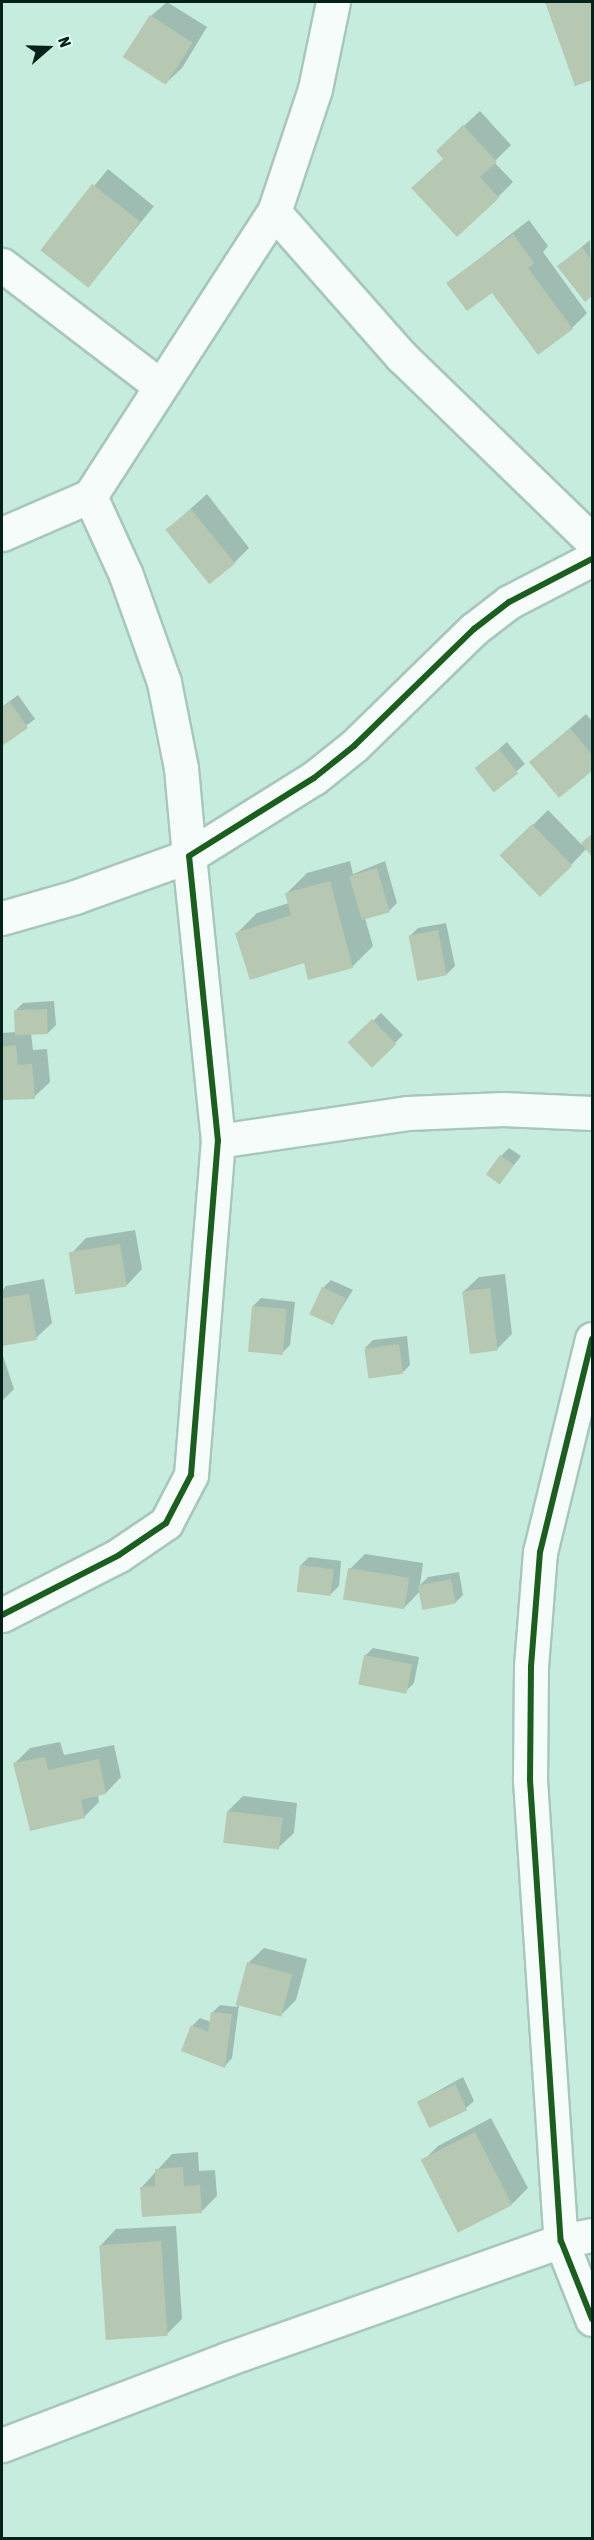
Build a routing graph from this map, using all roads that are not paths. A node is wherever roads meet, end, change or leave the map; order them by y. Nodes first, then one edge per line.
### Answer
1 (333, 2) edge
2 (274, 212) junction
3 (2, 265) edge
4 (160, 386) junction
5 (90, 496) junction
6 (2, 534) edge
7 (592, 541) edge
8 (592, 559) edge
9 (189, 856) junction
10 (2, 918) edge
11 (592, 1113) edge
12 (218, 1141) junction
13 (592, 1339) edge
14 (2, 1615) edge
15 (592, 2235) edge
16 (561, 2241) junction
17 (592, 2319) edge
18 (2, 2445) edge

1 - 2 street
2 - 4 street
2 - 7 street
3 - 4 street
4 - 5 street
5 - 6 street
5 - 9 street
8 - 9 street
9 - 10 street
9 - 12 street
11 - 12 street
12 - 14 street
13 - 16 street
15 - 16 street
16 - 17 street
16 - 18 street

